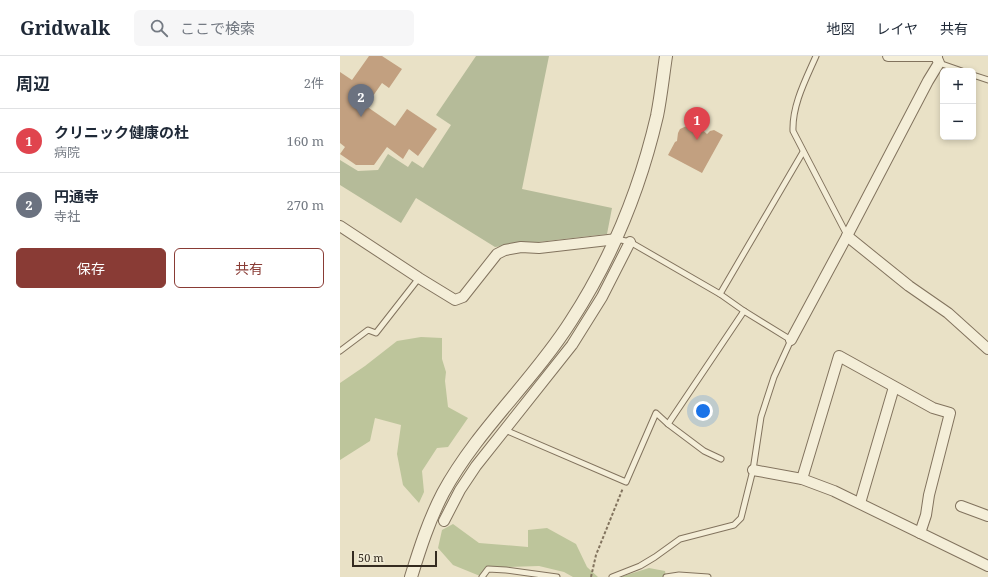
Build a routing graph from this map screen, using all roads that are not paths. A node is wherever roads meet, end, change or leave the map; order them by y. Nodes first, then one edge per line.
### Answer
1 (666, 56) edge
2 (816, 56) edge
3 (888, 56) edge
4 (937, 58) edge
5 (956, 68) edge
6 (976, 76) edge
7 (988, 80) edge
8 (803, 152) junction
9 (340, 226) edge
10 (847, 236) junction
11 (617, 238) junction
12 (630, 242) junction
13 (419, 278) junction
14 (720, 294) junction
15 (744, 311) junction
16 (791, 340) junction
17 (988, 349) edge
18 (340, 351) edge
19 (894, 387) junction
20 (668, 424) junction
21 (505, 430) junction
22 (721, 459) dead end
23 (753, 470) junction
24 (802, 479) junction
25 (860, 503) junction
26 (961, 506) dead end
27 (988, 516) edge
28 (444, 521) dead end
29 (920, 533) junction
30 (988, 566) edge
31 (411, 577) edge
32 (482, 577) edge
33 (558, 577) edge
34 (612, 577) edge
35 (666, 577) edge
36 (708, 577) edge

1 - 11 street
2 - 8 lane
3 - 4 street
4 - 5 lane
4 - 10 street
6 - 7 lane
8 - 10 lane
8 - 14 lane
9 - 13 street
10 - 16 street
10 - 17 street
11 - 12 lane
11 - 13 street
11 - 31 street
12 - 14 lane
12 - 21 street
13 - 18 lane
14 - 15 lane
15 - 16 lane
15 - 20 lane
16 - 23 lane
19 - 24 street
19 - 25 street
19 - 29 street
20 - 21 lane
20 - 22 lane
21 - 28 street
23 - 24 street
23 - 34 lane
24 - 25 street
25 - 29 street
26 - 27 street
29 - 30 street
32 - 33 lane
35 - 36 lane

